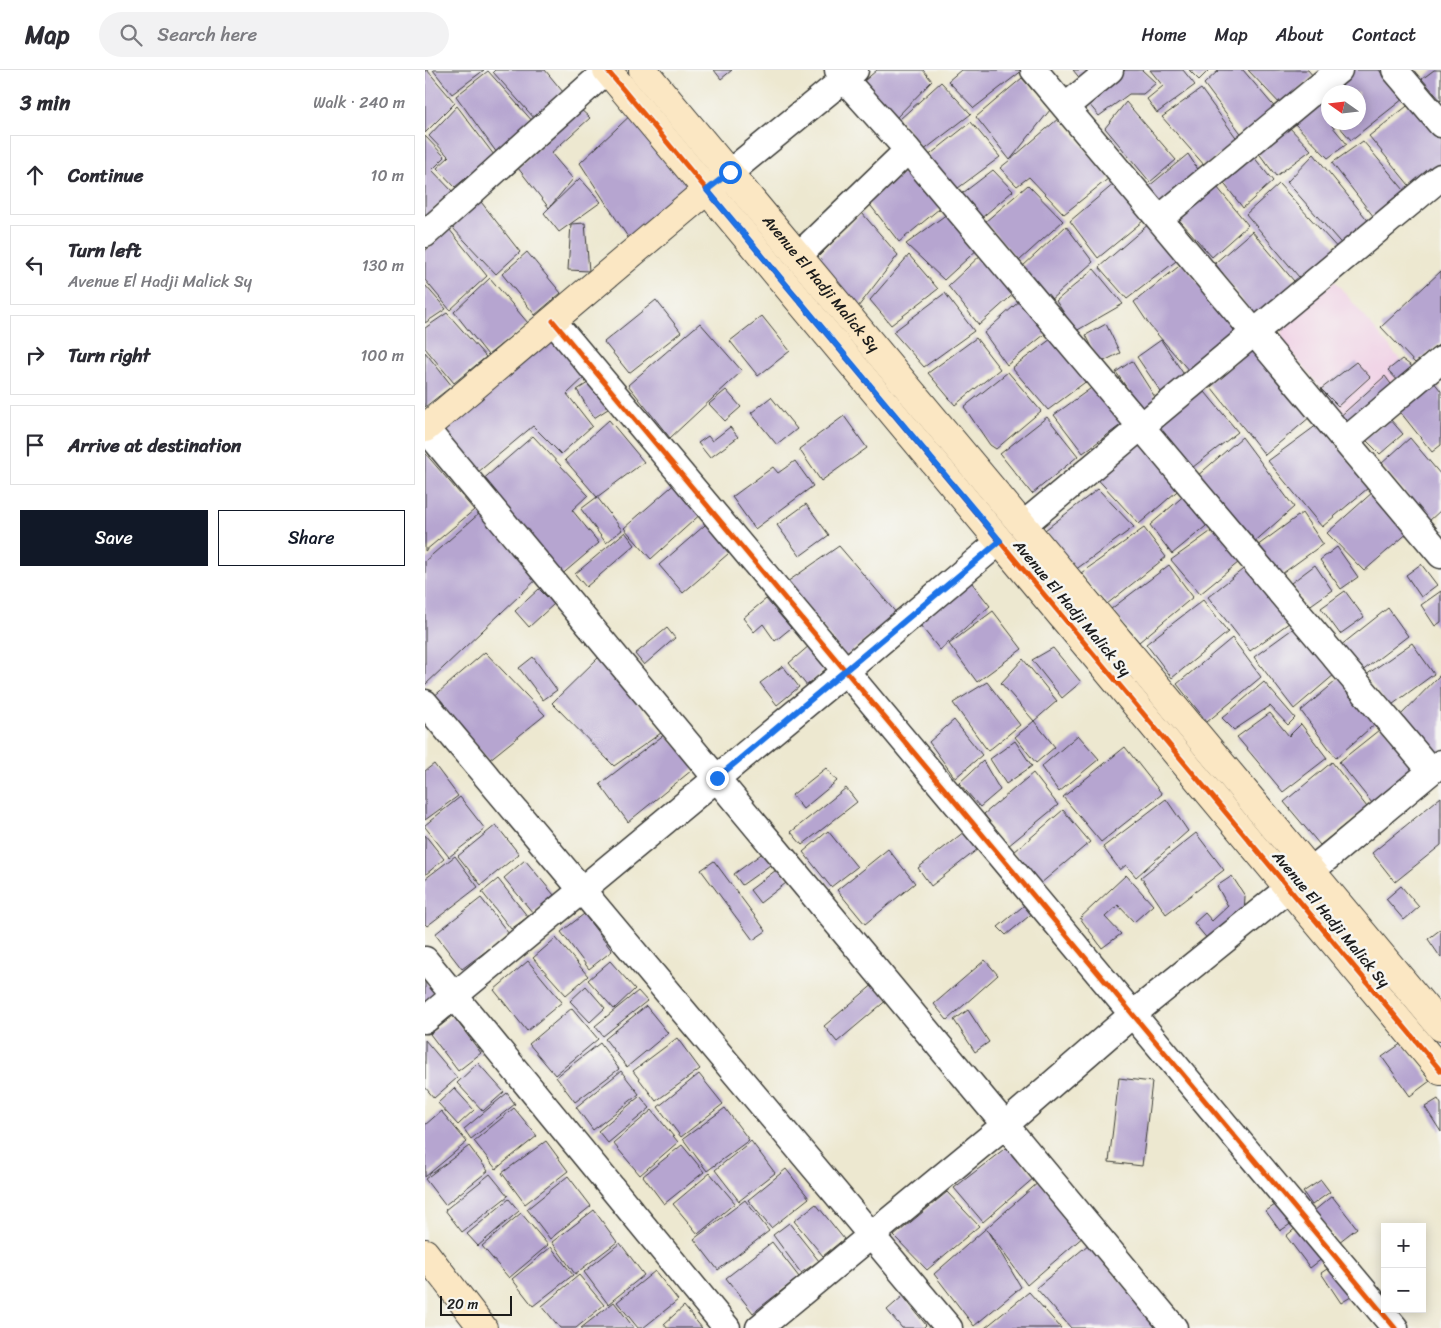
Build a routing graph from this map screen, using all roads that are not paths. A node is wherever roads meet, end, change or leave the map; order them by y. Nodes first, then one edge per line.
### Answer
1 (607, 70) edge
2 (643, 70) edge
3 (1034, 70) edge
4 (1110, 70) edge
5 (1339, 70) edge
6 (1395, 70) edge
7 (846, 73) edge
8 (1065, 107) junction
9 (1441, 124) edge
10 (908, 150) junction
11 (730, 172) junction
12 (1441, 177) edge
13 (707, 190) junction
14 (1159, 219) junction
15 (425, 234) edge
16 (798, 256) junction
17 (553, 321) junction
18 (1254, 332) junction
19 (1441, 360) edge
20 (1141, 426) junction
21 (425, 428) edge
22 (1345, 441) junction
23 (1023, 525) junction
24 (1000, 541) junction
25 (1440, 551) edge
26 (846, 671) junction
27 (425, 703) edge
28 (1436, 767) edge
29 (717, 778) junction
30 (1311, 871) junction
31 (1289, 888) junction
32 (582, 890) junction
33 (425, 960) edge
34 (454, 996) junction
35 (1133, 1014) junction
36 (425, 1020) edge
37 (1441, 1027) edge
38 (1441, 1071) edge
39 (1005, 1125) junction
40 (871, 1235) junction
41 (425, 1253) edge
42 (483, 1328) edge
43 (727, 1328) edge
44 (759, 1328) edge
45 (949, 1328) edge
46 (1174, 1328) edge
47 (1395, 1328) edge

1 - 13 street, Avenue El Hadji Malick Sy
1 - 15 street
2 - 11 street, Avenue El Hadji Malick Sy
3 - 8 street
4 - 8 street
5 - 14 street
6 - 9 street
7 - 10 street
7 - 11 street
8 - 14 street
10 - 16 street
10 - 20 street
11 - 13 street
11 - 16 street, Avenue El Hadji Malick Sy
12 - 18 street
13 - 17 street
13 - 24 street, Avenue El Hadji Malick Sy
14 - 18 street
16 - 23 street, Avenue El Hadji Malick Sy
17 - 21 street
17 - 26 street
18 - 20 street
18 - 22 street
19 - 22 street
20 - 23 street
20 - 28 street
21 - 29 street
22 - 25 street
23 - 30 street, Avenue El Hadji Malick Sy
24 - 26 street
24 - 31 street, Avenue El Hadji Malick Sy
26 - 29 street
26 - 35 street
27 - 32 street
28 - 30 street
29 - 32 street
29 - 39 street
30 - 37 street, Avenue El Hadji Malick Sy
31 - 35 street
31 - 38 street, Avenue El Hadji Malick Sy
32 - 34 street
32 - 40 street
33 - 34 street
34 - 36 street
34 - 43 street
35 - 39 street
35 - 47 street
39 - 40 street
39 - 46 street
40 - 44 street
40 - 45 street
41 - 42 street

